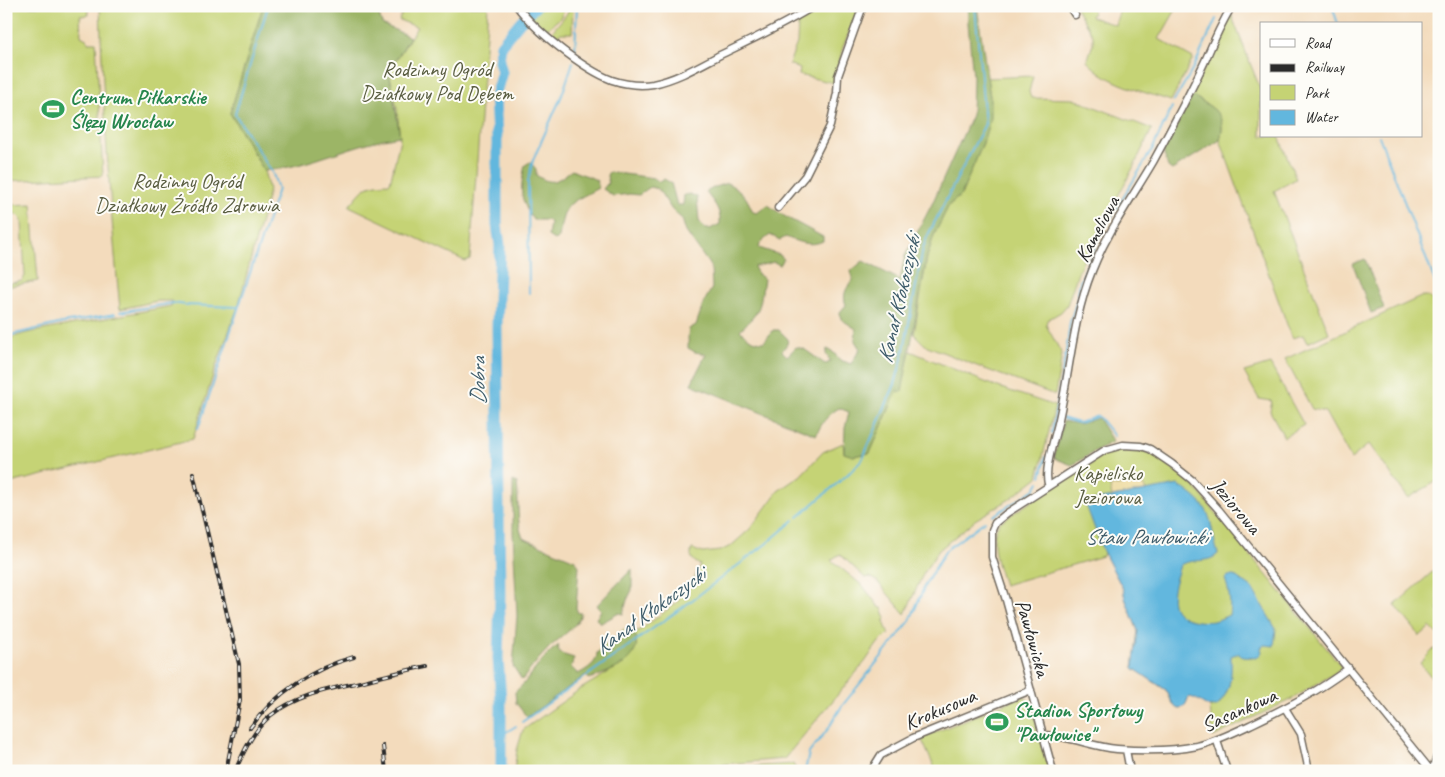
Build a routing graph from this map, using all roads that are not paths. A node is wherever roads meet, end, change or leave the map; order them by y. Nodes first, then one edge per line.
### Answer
1 (814, 6) edge
2 (864, 6) edge
3 (1069, 6) edge
4 (1232, 6) edge
5 (518, 9) edge
6 (1076, 15) dead end
7 (778, 208) dead end
8 (1049, 486) junction
9 (996, 572) joint
10 (1349, 668) junction
11 (1031, 690) junction
12 (1285, 708) junction
13 (1043, 735) junction
14 (1216, 740) junction
15 (1126, 750) junction
16 (1439, 751) edge
17 (1432, 770) edge
18 (871, 771) edge
19 (1053, 771) edge
20 (1130, 771) edge
21 (1227, 771) edge
22 (1309, 771) edge

1 - 5 street
2 - 7 street
3 - 6 street
4 - 8 street, Kameliowa
8 - 9 street, Jeziorowa
8 - 10 street, Jeziorowa
9 - 11 street, Pawłowicka
10 - 12 street, Sasankowa
10 - 17 street, Jeziorowa
11 - 13 street, Pawłowicka
11 - 18 street, Krokusowa
12 - 14 street, Sasankowa
12 - 22 street
13 - 15 street, Sasankowa
13 - 19 street, Pawłowicka
14 - 15 street, Sasankowa
14 - 21 street
15 - 20 street
16 - 17 street

